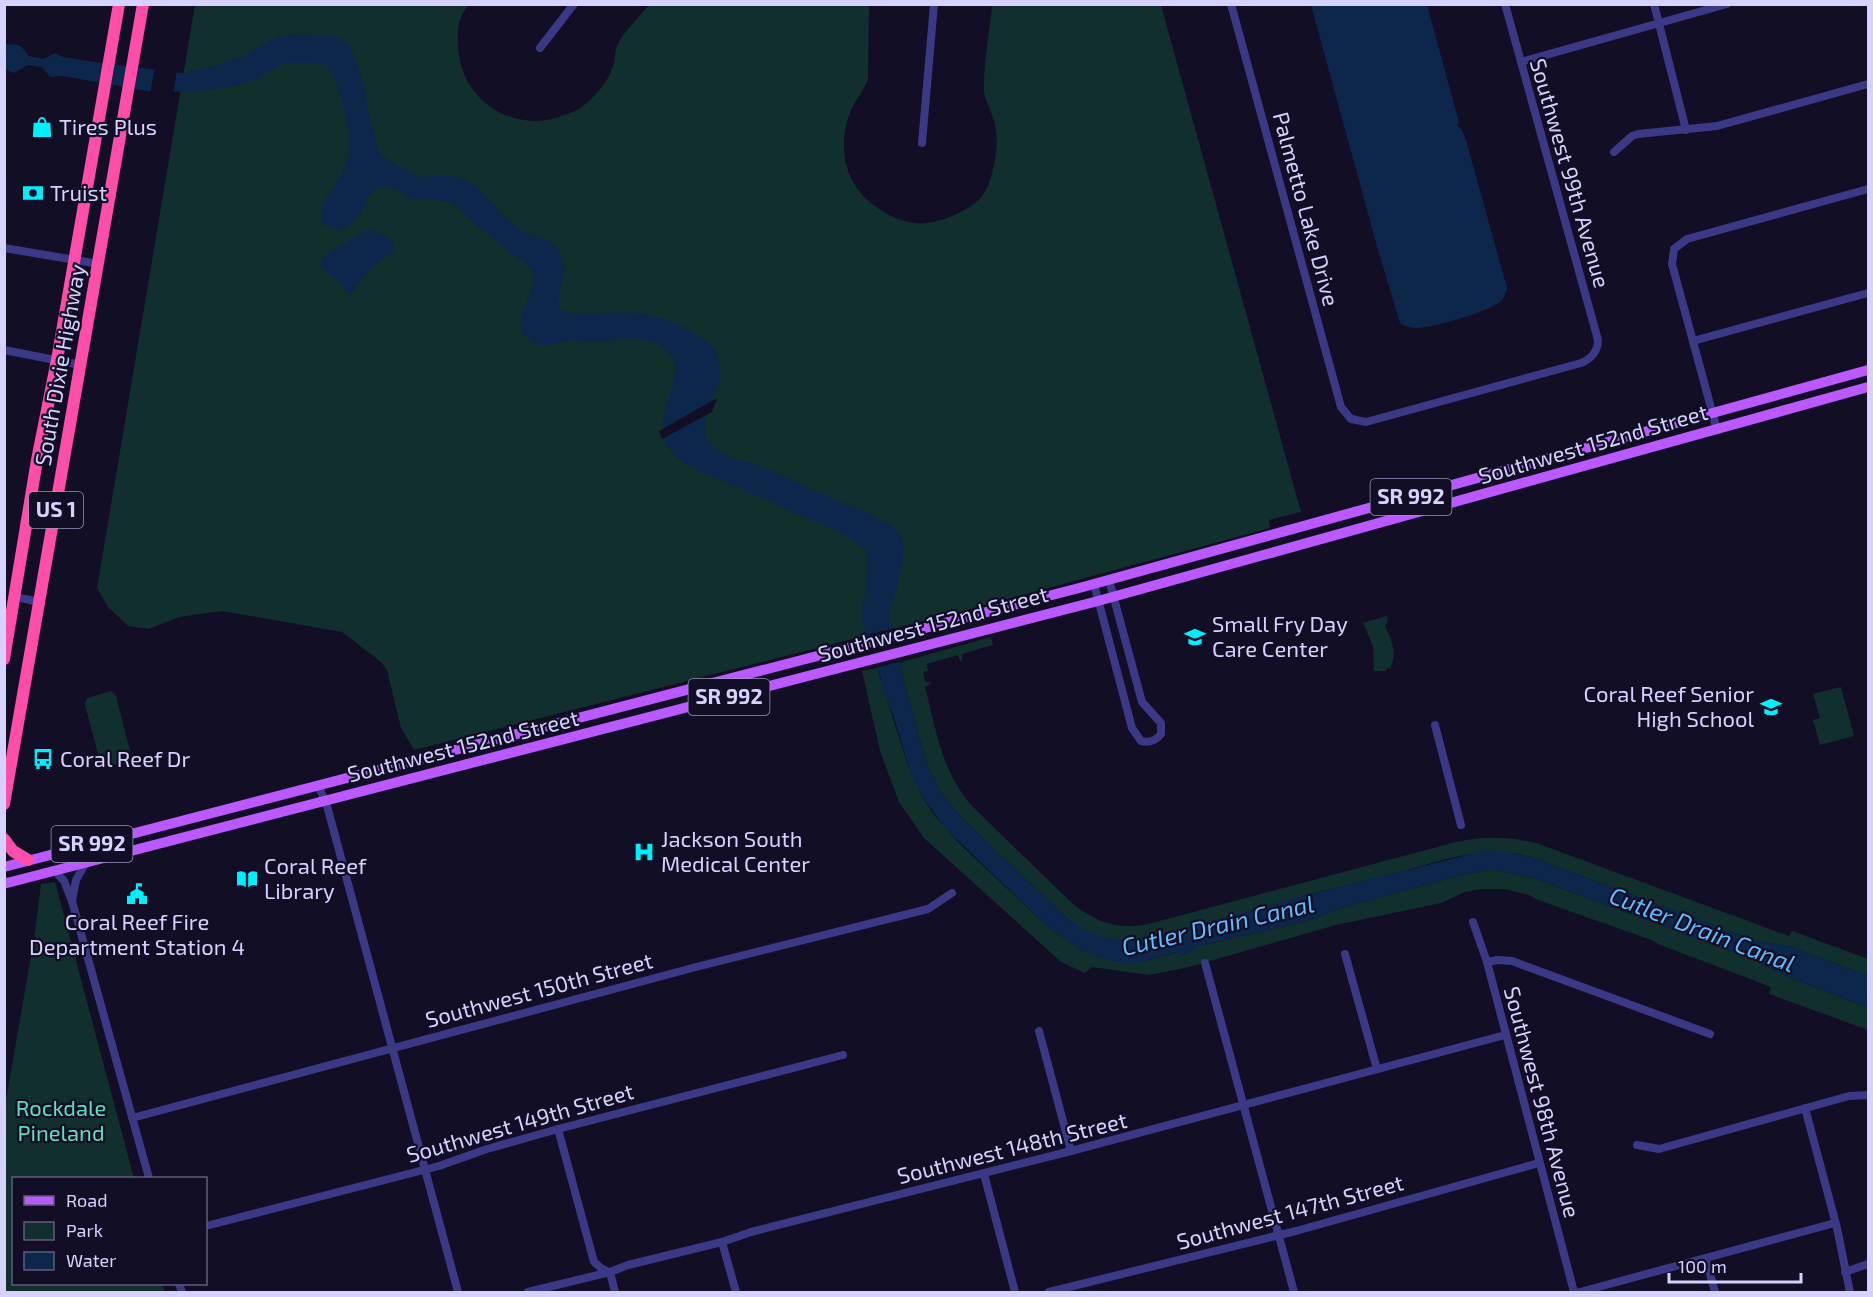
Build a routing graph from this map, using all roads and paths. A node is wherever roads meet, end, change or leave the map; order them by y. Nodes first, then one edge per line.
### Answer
1 (119, 4) edge
2 (143, 4) edge
3 (574, 4) edge
4 (934, 4) edge
5 (1231, 4) edge
6 (1505, 4) edge
7 (1654, 4) edge
8 (1727, 4) edge
9 (1659, 23) junction
10 (540, 48) dead end
11 (1521, 62) junction
12 (1869, 84) edge
13 (1686, 130) junction
14 (922, 143) dead end
15 (1614, 152) dead end
16 (1869, 189) edge
17 (4, 248) edge
18 (74, 259) junction
19 (99, 264) junction
20 (1869, 293) edge
21 (1693, 341) junction
22 (4, 350) edge
23 (1596, 350) joint
24 (57, 360) junction
25 (81, 365) junction
26 (1869, 370) edge
27 (1869, 387) edge
28 (1713, 414) junction
29 (1717, 430) junction
30 (1109, 580) junction
31 (1094, 585) junction
32 (15, 597) junction
33 (1113, 597) junction
34 (1098, 601) junction
35 (40, 602) junction
36 (4, 659) edge
37 (1435, 725) dead end
38 (318, 786) junction
39 (326, 802) junction
40 (4, 804) edge
41 (181, 821) junction
42 (1461, 825) dead end
43 (4, 839) edge
44 (175, 839) junction
45 (28, 860) junction
46 (85, 864) junction
47 (4, 867) edge
48 (56, 872) junction
49 (4, 882) edge
50 (952, 893) dead end
51 (72, 901) junction
52 (1473, 922) dead end
53 (1345, 954) dead end
54 (1487, 962) junction
55 (1205, 963) dead end
56 (1039, 1031) dead end
57 (1710, 1034) dead end
58 (1505, 1035) junction
59 (393, 1047) junction
60 (843, 1055) dead end
61 (1377, 1069) junction
62 (1869, 1095) edge
63 (1244, 1106) junction
64 (1805, 1108) junction
65 (132, 1118) junction
66 (558, 1129) junction
67 (1636, 1145) dead end
68 (1071, 1151) junction
69 (1539, 1163) junction
70 (424, 1170) junction
71 (984, 1174) junction
72 (149, 1177) edge
73 (1835, 1223) junction
74 (207, 1226) edge
75 (1278, 1235) junction
76 (722, 1242) junction
77 (1706, 1258) junction
78 (1869, 1264) edge
79 (610, 1272) junction
80 (1845, 1272) junction
81 (458, 1293) edge
82 (528, 1293) edge
83 (615, 1293) edge
84 (736, 1293) edge
85 (1015, 1293) edge
86 (1049, 1293) edge
87 (1294, 1293) edge
88 (1574, 1293) edge
89 (1580, 1293) edge
90 (1715, 1293) edge
91 (1850, 1293) edge

1 - 18 highway, South Dixie Highway / US 1
2 - 19 highway, South Dixie Highway / US 1
3 - 10 street
4 - 14 street
5 - 23 street, Palmetto Lake Drive
6 - 11 street, Southwest 99th Avenue
7 - 9 street
8 - 9 street
9 - 11 street
9 - 13 street
11 - 23 street, Southwest 99th Avenue
12 - 13 street
13 - 15 street
16 - 21 street
17 - 18 street
18 - 19 street
18 - 24 highway, South Dixie Highway / US 1
19 - 25 highway, South Dixie Highway / US 1
20 - 21 street
21 - 28 street
22 - 24 street
24 - 25 street
24 - 32 highway, South Dixie Highway / US 1
25 - 35 highway, South Dixie Highway / US 1
26 - 28 main road, Southwest 152nd Street / SR 992
27 - 29 main road, Southwest 152nd Street / SR 992
28 - 29 street
28 - 30 main road, Southwest 152nd Street / SR 992
29 - 33 main road, Southwest 152nd Street / SR 992
30 - 31 main road, Southwest 152nd Street / SR 992
30 - 33 street
31 - 34 street
31 - 38 main road, Southwest 152nd Street / SR 992
32 - 35 street
32 - 36 highway, South Dixie Highway / US 1
33 - 34 main road, Southwest 152nd Street / SR 992
33 - 34 street
34 - 39 main road, Southwest 152nd Street / SR 992
35 - 40 highway, South Dixie Highway / US 1
37 - 42 street
38 - 39 street
38 - 41 main road, Southwest 152nd Street / SR 992
39 - 44 main road, Southwest 152nd Street / SR 992
39 - 59 street
41 - 44 main road
41 - 45 main road, Southwest 152nd Street / SR 992
43 - 45 highway
44 - 46 main road, Southwest 152nd Street / SR 992
45 - 47 main road, Southwest 152nd Street / SR 992
46 - 48 main road, Southwest 152nd Street / SR 992
46 - 51 street
48 - 49 main road, Southwest 152nd Street / SR 992
48 - 51 street
50 - 59 street, Southwest 150th Street
51 - 65 street
52 - 54 street, Southwest 98th Avenue
53 - 61 street
54 - 57 street
54 - 58 street, Southwest 98th Avenue
55 - 63 street
56 - 68 street
58 - 61 street, Southwest 148th Street
58 - 69 street, Southwest 98th Avenue
59 - 65 street, Southwest 150th Street
59 - 70 street
60 - 66 street, Southwest 149th Street
61 - 63 street, Southwest 148th Street
62 - 64 street
63 - 68 street, Southwest 148th Street
63 - 75 street
64 - 67 street
64 - 73 street
65 - 72 street
66 - 70 street, Southwest 149th Street
66 - 79 street
68 - 71 street, Southwest 148th Street
69 - 75 street, Southwest 147th Street
69 - 88 street, Southwest 98th Avenue
70 - 74 street, Southwest 149th Street
70 - 81 street
71 - 76 street, Southwest 148th Street
71 - 85 street
73 - 77 street
73 - 80 street
75 - 86 street, Southwest 147th Street
75 - 87 street
76 - 79 street, Southwest 148th Street
76 - 84 street
77 - 89 street
77 - 90 street
78 - 80 street
79 - 82 street, Southwest 148th Street
79 - 83 street
80 - 91 street

